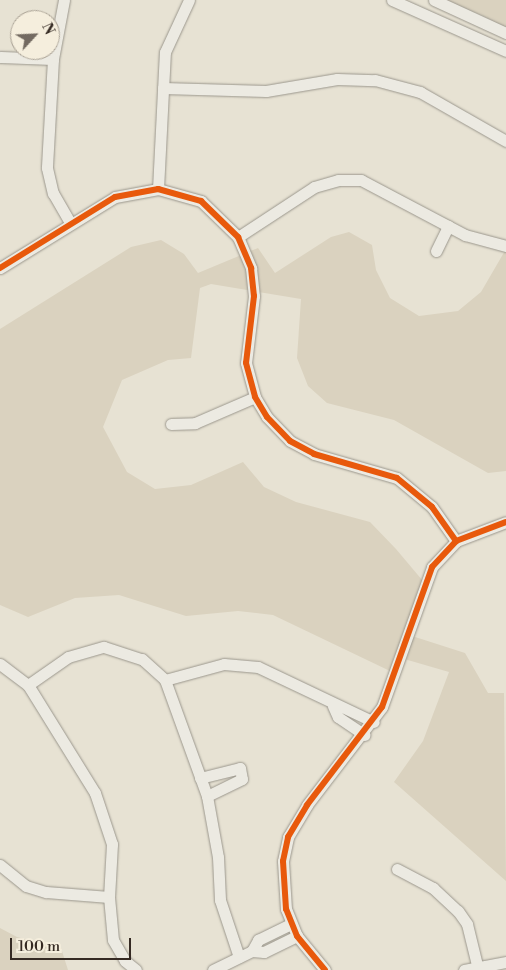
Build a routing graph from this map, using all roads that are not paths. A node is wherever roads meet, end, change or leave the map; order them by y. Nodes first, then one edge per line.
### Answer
1 (64, 0) edge
2 (189, 0) edge
3 (392, 0) edge
4 (434, 0) edge
5 (60, 21) edge
6 (506, 33) edge
7 (506, 51) edge
8 (53, 60) edge
9 (163, 88) junction
10 (506, 141) edge
11 (158, 189) junction
12 (70, 223) junction
13 (448, 226) junction
14 (238, 237) junction
15 (506, 246) edge
16 (436, 251) dead end
17 (0, 268) edge
18 (254, 397) junction
19 (171, 424) dead end
20 (506, 522) edge
21 (456, 541) junction
22 (0, 664) edge
23 (165, 680) junction
24 (28, 685) junction
25 (332, 706) junction
26 (374, 722) junction
27 (365, 735) junction
28 (200, 778) junction
29 (207, 796) junction
30 (0, 865) edge
31 (397, 868) dead end
32 (109, 897) junction
33 (291, 924) junction
34 (297, 936) junction
35 (252, 950) junction
36 (239, 957) junction
37 (506, 962) edge
38 (477, 964) junction
39 (136, 970) edge
40 (213, 970) edge
41 (325, 970) edge
42 (464, 970) edge

1 - 5 street
2 - 9 street
3 - 7 street
4 - 6 street
8 - 12 street
9 - 10 street
9 - 11 street
11 - 12 street
11 - 14 street
12 - 17 street
13 - 14 street
13 - 15 street
13 - 16 street
14 - 18 street
18 - 19 street
18 - 21 street
20 - 21 street
21 - 26 street
22 - 24 street
23 - 24 street
23 - 25 street
23 - 28 street
24 - 32 street
25 - 26 street
25 - 27 street
26 - 27 street
27 - 33 street
28 - 29 street
28 - 29 street
29 - 36 street
30 - 32 street
31 - 38 street
32 - 39 street
33 - 34 street
33 - 35 street
34 - 35 street
34 - 41 street
35 - 36 street
36 - 40 street
37 - 38 street
38 - 42 street

